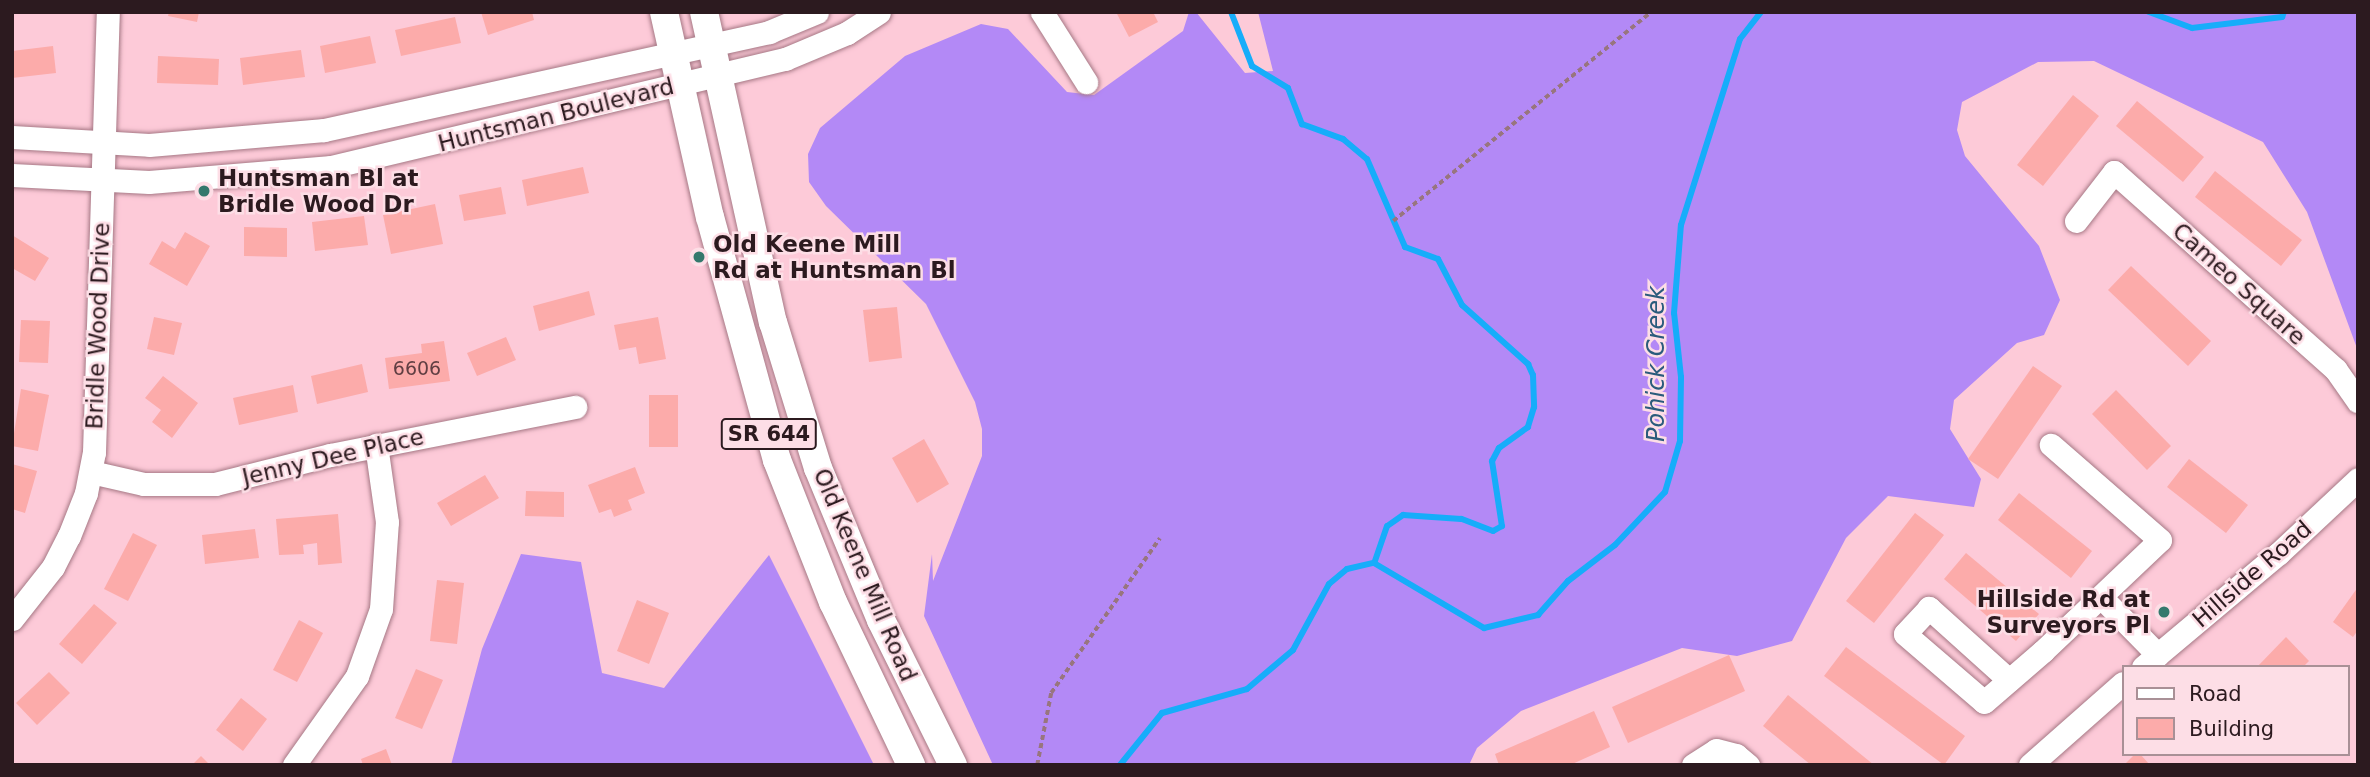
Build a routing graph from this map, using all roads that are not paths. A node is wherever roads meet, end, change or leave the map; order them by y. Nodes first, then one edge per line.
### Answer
1 (107, 12) edge
2 (664, 12) edge
3 (704, 12) edge
4 (817, 12) edge
5 (879, 12) edge
6 (1042, 12) edge
7 (712, 46) junction
8 (673, 54) junction
9 (718, 75) junction
10 (1086, 82) dead end
11 (680, 84) junction
12 (12, 137) edge
13 (104, 145) junction
14 (12, 175) edge
15 (102, 182) junction
16 (2076, 221) dead end
17 (2358, 401) edge
18 (575, 407) dead end
19 (376, 445) junction
20 (2051, 445) dead end
21 (91, 472) junction
22 (2358, 479) edge
23 (2101, 597) junction
24 (12, 619) edge
25 (2150, 661) edge
26 (2009, 680) junction
27 (2122, 684) edge
28 (293, 765) edge
29 (911, 765) edge
30 (953, 765) edge
31 (1693, 765) edge
32 (1748, 765) edge
33 (2029, 765) edge

1 - 13 street, Bridle Wood Drive
2 - 8 main road, Old Keene Mill Road / SR 644
3 - 7 main road, Old Keene Mill Road / SR 644
4 - 7 street, Huntsman Boulevard
5 - 9 street, Huntsman Boulevard
6 - 10 street
7 - 8 street, Huntsman Boulevard
7 - 9 main road, Old Keene Mill Road / SR 644
8 - 11 main road, Old Keene Mill Road / SR 644
8 - 13 street, Huntsman Boulevard
9 - 11 street, Huntsman Boulevard
9 - 30 main road, Old Keene Mill Road / SR 644
11 - 15 street, Huntsman Boulevard
11 - 29 main road, Old Keene Mill Road / SR 644
12 - 13 street, Huntsman Boulevard
13 - 15 street, Bridle Wood Drive
14 - 15 street, Huntsman Boulevard
15 - 21 street, Bridle Wood Drive
16 - 17 street, Cameo Square
18 - 19 street, Jenny Dee Place
19 - 21 street, Jenny Dee Place
19 - 28 street
20 - 23 street
21 - 24 street, Bridle Wood Drive
22 - 25 street, Hillside Road
23 - 25 street
23 - 26 street
26 - 26 street
27 - 33 street
31 - 32 street

